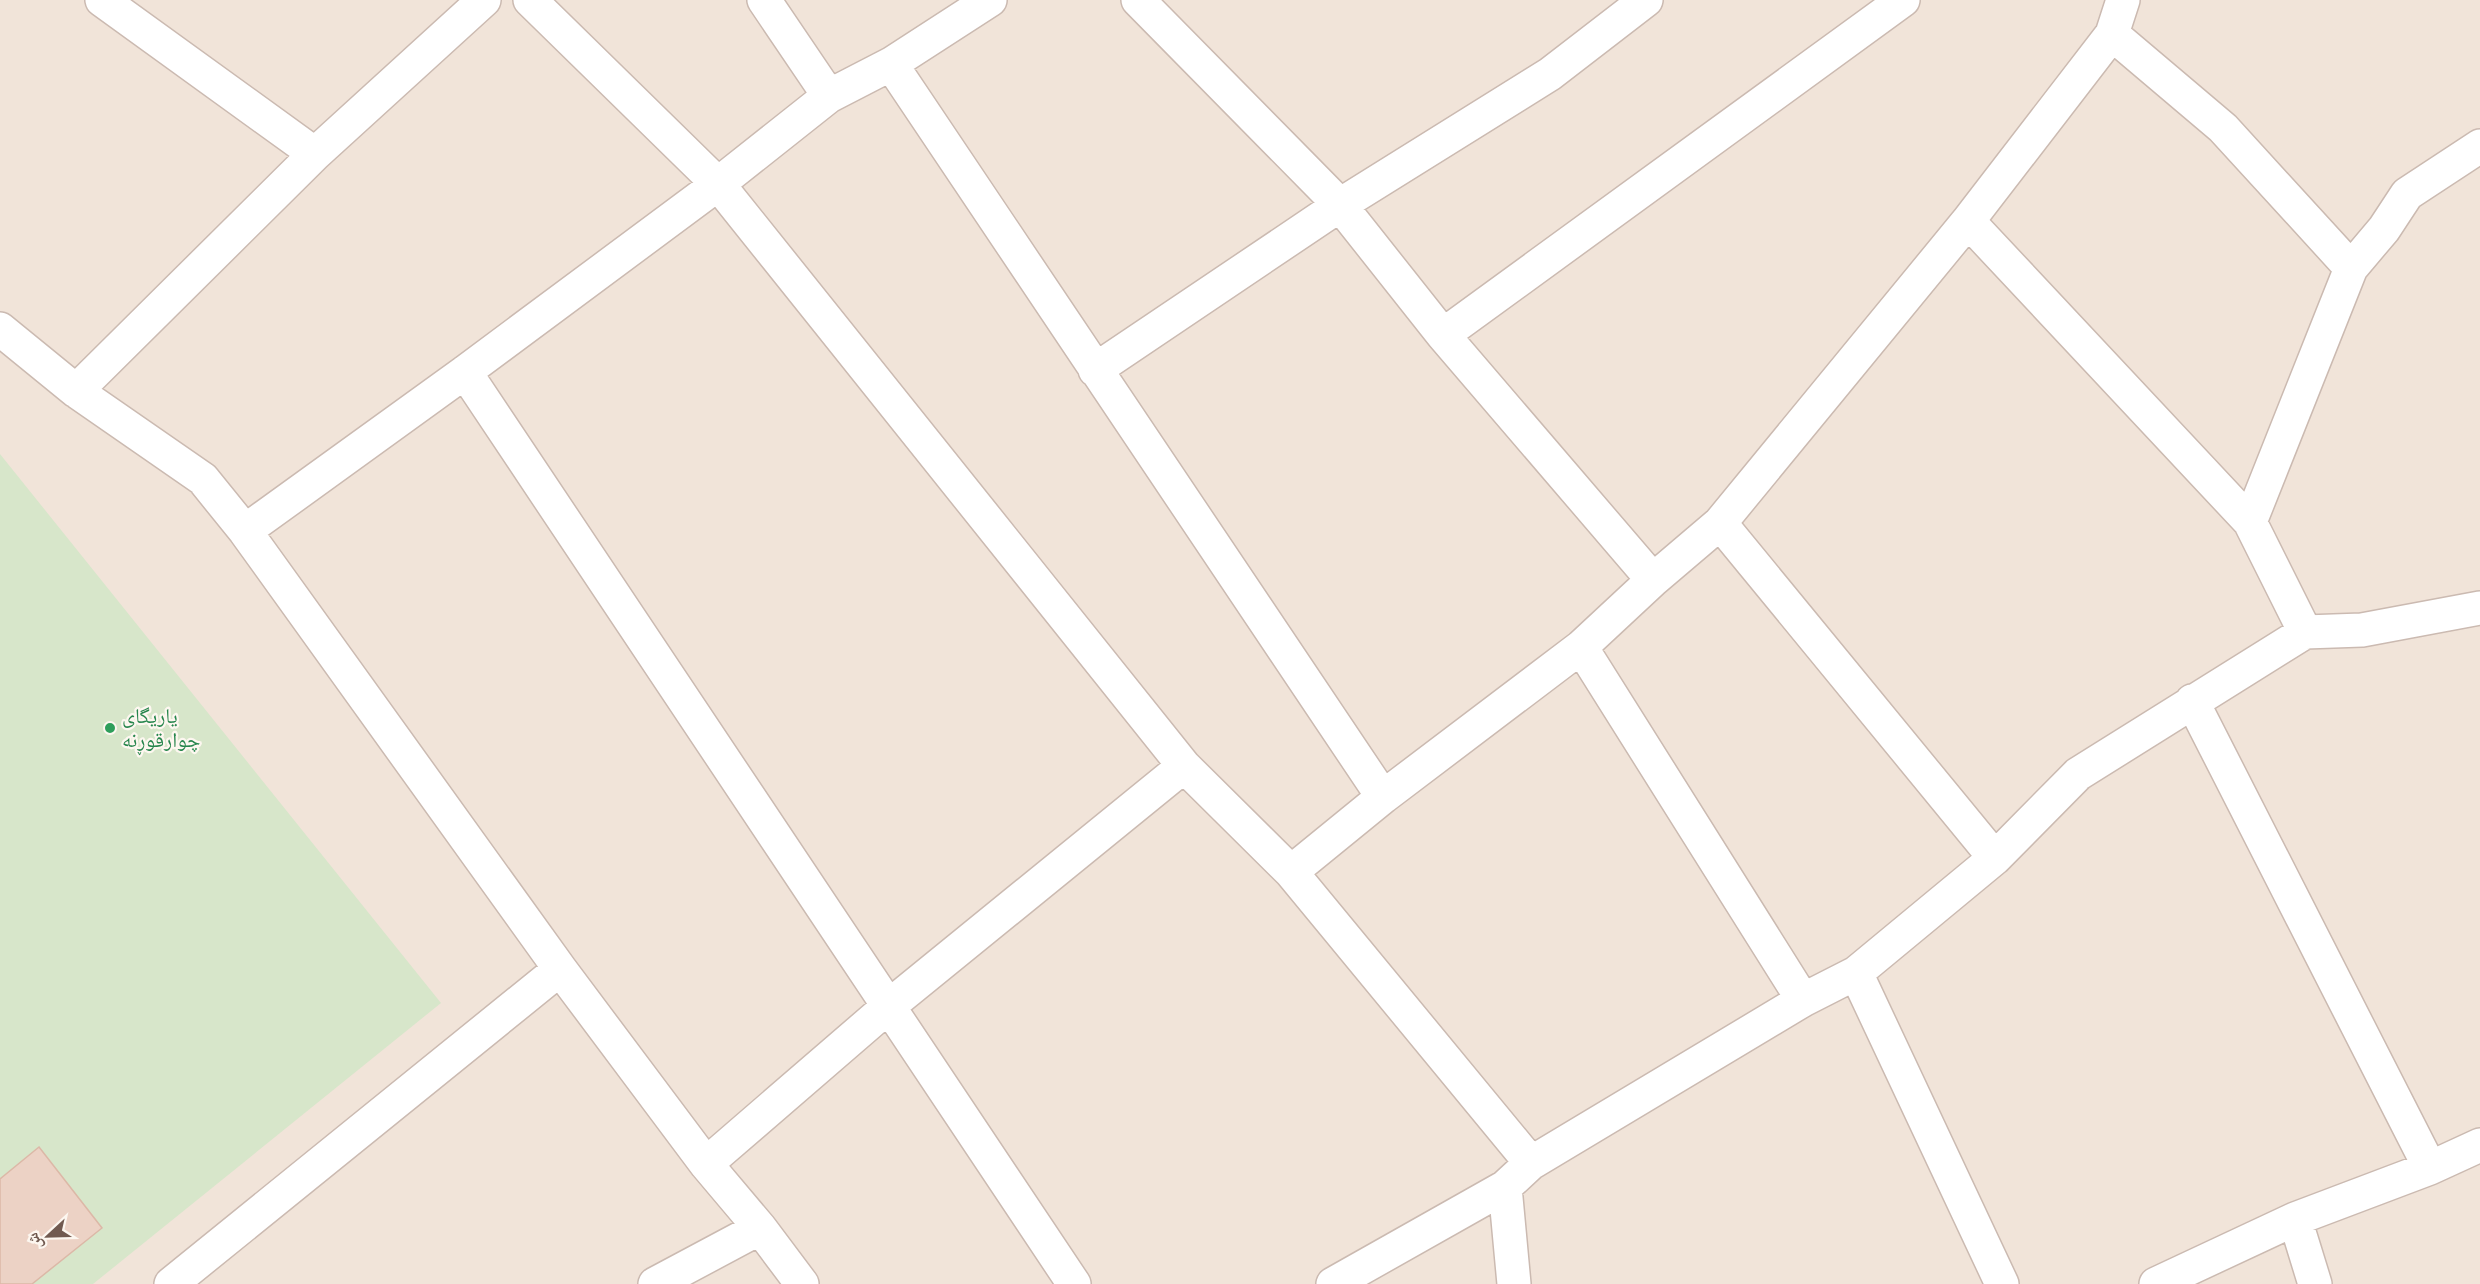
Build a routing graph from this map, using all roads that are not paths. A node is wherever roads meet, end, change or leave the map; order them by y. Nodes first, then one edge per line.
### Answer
1 (102, 0) edge
2 (484, 0) edge
3 (530, 0) edge
4 (764, 0) edge
5 (990, 0) edge
6 (1138, 0) edge
7 (1646, 0) edge
8 (1903, 0) edge
9 (2123, 0) edge
10 (2112, 34) junction
11 (891, 64) junction
12 (829, 96) junction
13 (2480, 147) edge
14 (315, 154) junction
15 (718, 184) junction
16 (1340, 205) junction
17 (1968, 222) junction
18 (2352, 268) junction
19 (0, 329) edge
20 (1443, 335) junction
21 (1095, 370) junction
22 (465, 372) junction
23 (76, 391) junction
24 (2250, 522) junction
25 (1720, 523) junction
26 (245, 531) junction
27 (1653, 580) junction
28 (2480, 608) edge
29 (2305, 632) junction
30 (1581, 646) junction
31 (2192, 701) junction
32 (1184, 766) junction
33 (1383, 797) junction
34 (1995, 858) junction
35 (1291, 872) junction
36 (560, 969) junction
37 (1856, 973) junction
38 (1803, 1000) junction
39 (889, 1006) junction
40 (2480, 1145) edge
41 (1531, 1163) junction
42 (706, 1164) junction
43 (2430, 1168) junction
44 (1505, 1187) junction
45 (2295, 1219) junction
46 (760, 1227) junction
47 (171, 1284) edge
48 (655, 1284) edge
49 (802, 1284) edge
50 (1074, 1284) edge
51 (1333, 1284) edge
52 (1514, 1284) edge
53 (2002, 1284) edge
54 (2156, 1284) edge
55 (2315, 1284) edge

1 - 14 street
2 - 14 street
3 - 15 street
4 - 12 street
5 - 11 street
6 - 16 street
7 - 16 street
8 - 20 street
9 - 10 street
10 - 17 street
10 - 18 street
11 - 12 street
11 - 21 street
12 - 15 street
13 - 18 street
14 - 23 street
15 - 22 street
15 - 32 street
16 - 20 street
16 - 21 street
17 - 24 street
17 - 25 street
18 - 24 street
19 - 23 street
20 - 27 street
21 - 33 street
22 - 26 street
22 - 39 street
23 - 26 street
24 - 29 street
25 - 27 street
25 - 34 street
26 - 36 street
27 - 30 street
28 - 29 street
29 - 31 street
30 - 33 street
30 - 38 street
31 - 34 street
31 - 43 street
32 - 35 street
32 - 39 street
33 - 35 street
34 - 37 street
35 - 41 street
36 - 42 street
36 - 47 street
37 - 38 street
37 - 53 street
38 - 41 street
39 - 42 street
39 - 50 street
40 - 43 street
41 - 44 street
42 - 46 street
43 - 45 street
44 - 51 street
44 - 52 street
45 - 54 street
45 - 55 street
46 - 48 street
46 - 49 street

